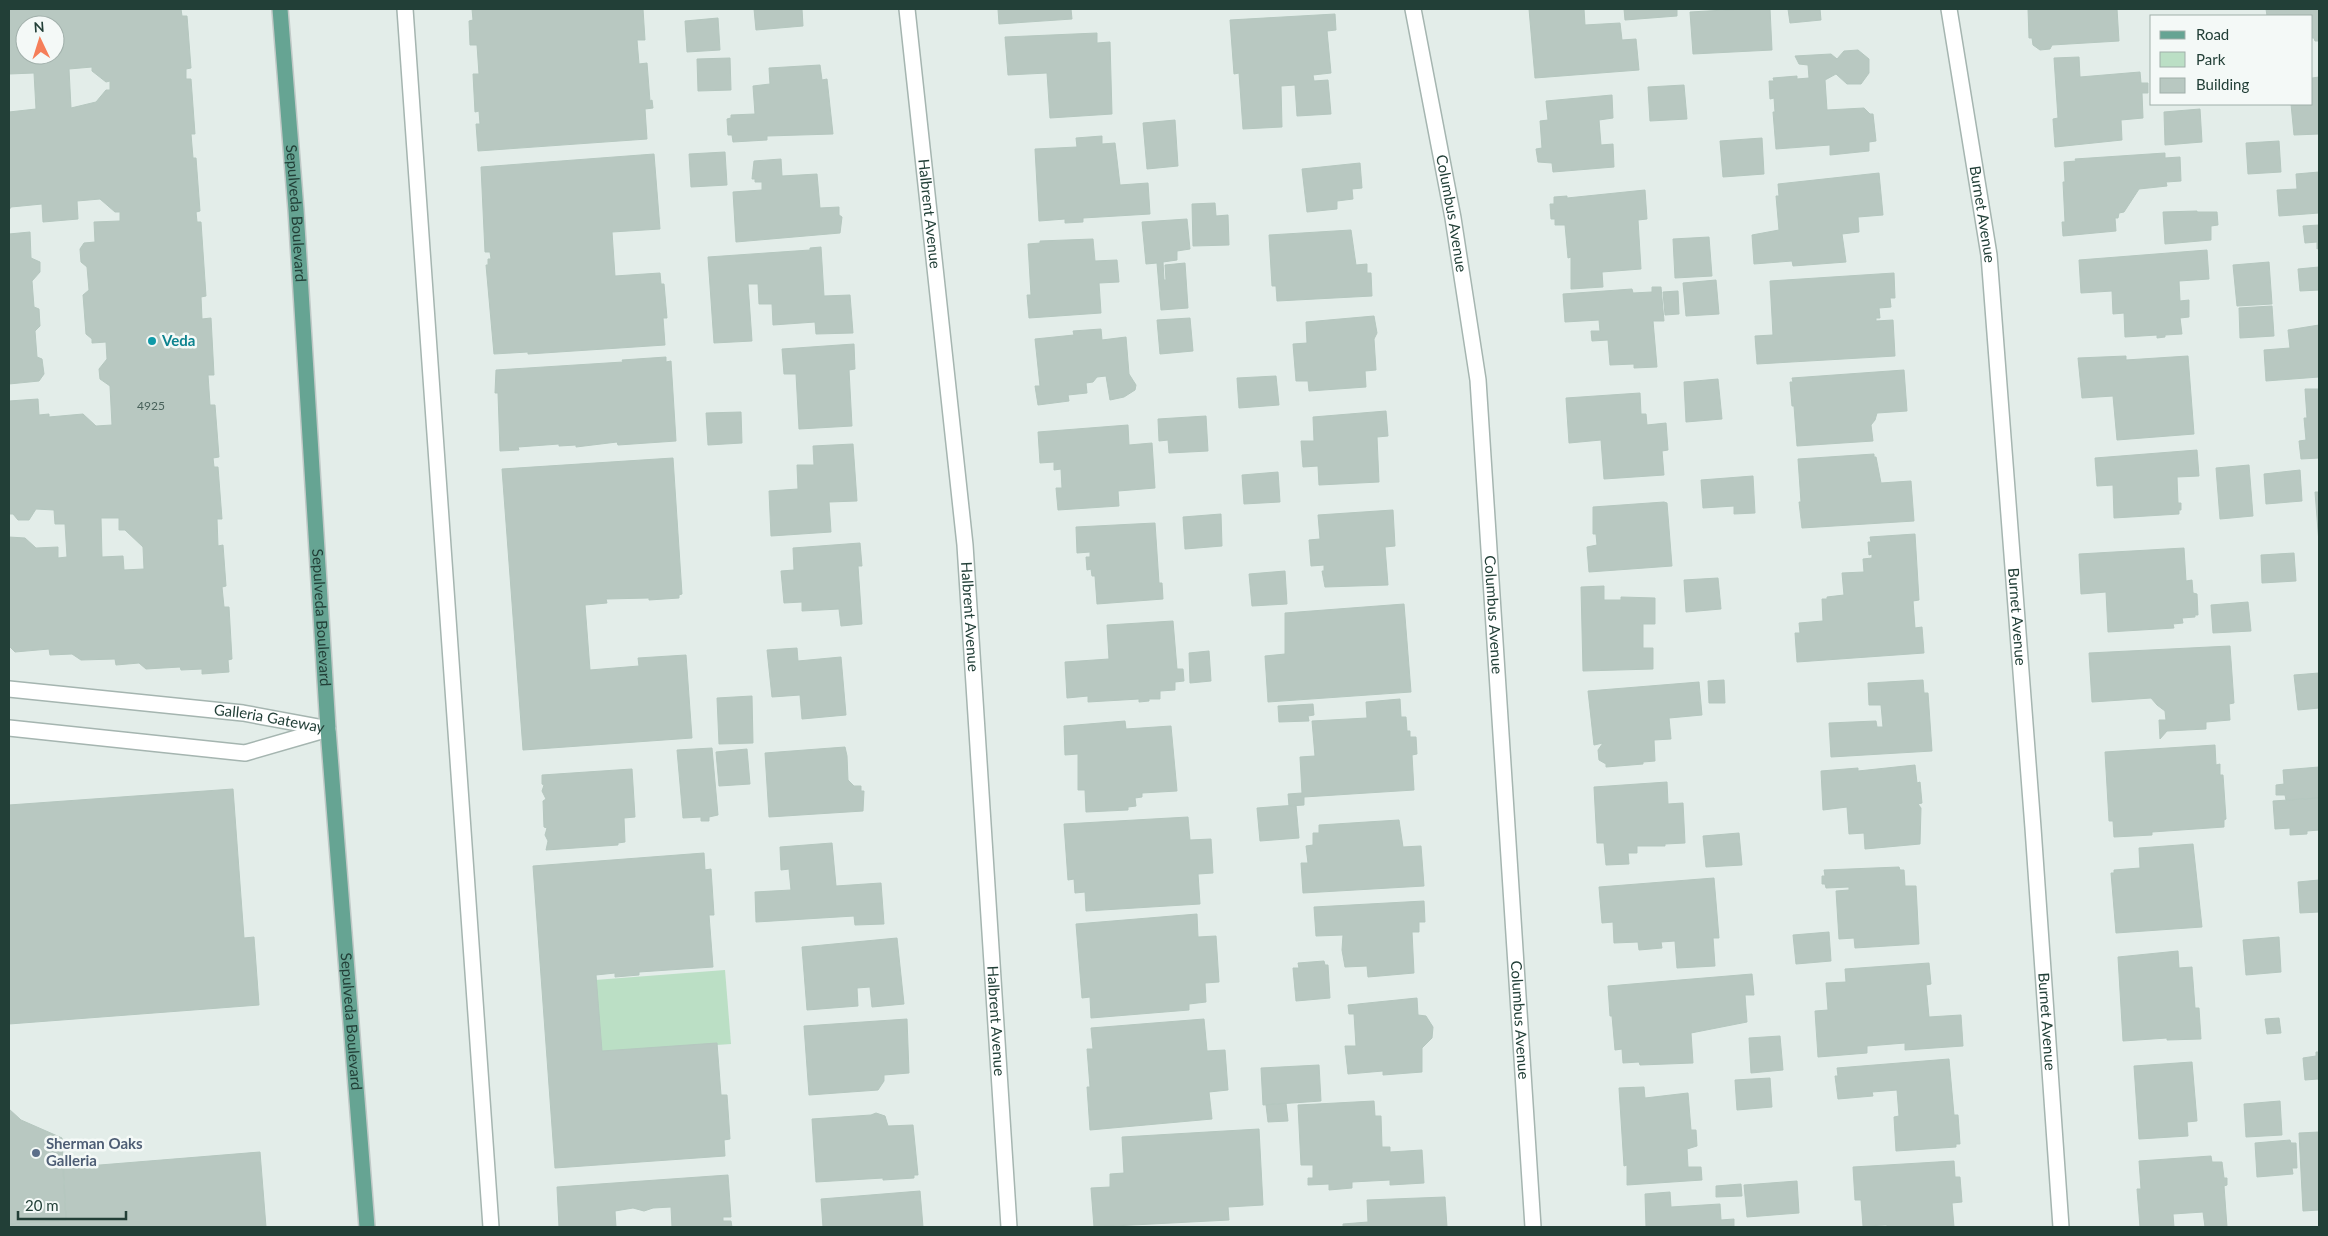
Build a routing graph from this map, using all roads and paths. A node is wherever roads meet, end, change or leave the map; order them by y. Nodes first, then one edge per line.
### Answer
1 (280, 9) edge
2 (405, 9) edge
3 (906, 9) edge
4 (1413, 9) edge
5 (1950, 9) edge
6 (9, 688) edge
7 (9, 728) edge
8 (328, 729) junction
9 (367, 1227) edge
10 (491, 1227) edge
11 (1009, 1227) edge
12 (1533, 1227) edge
13 (2061, 1227) edge

1 - 8 main road, Sepulveda Boulevard
2 - 10 street
3 - 11 street, Halbrent Avenue
4 - 12 street, Columbus Avenue
5 - 13 street, Burnet Avenue
6 - 8 street, Galleria Gateway
7 - 8 street, Galleria Gateway
8 - 9 main road, Sepulveda Boulevard

